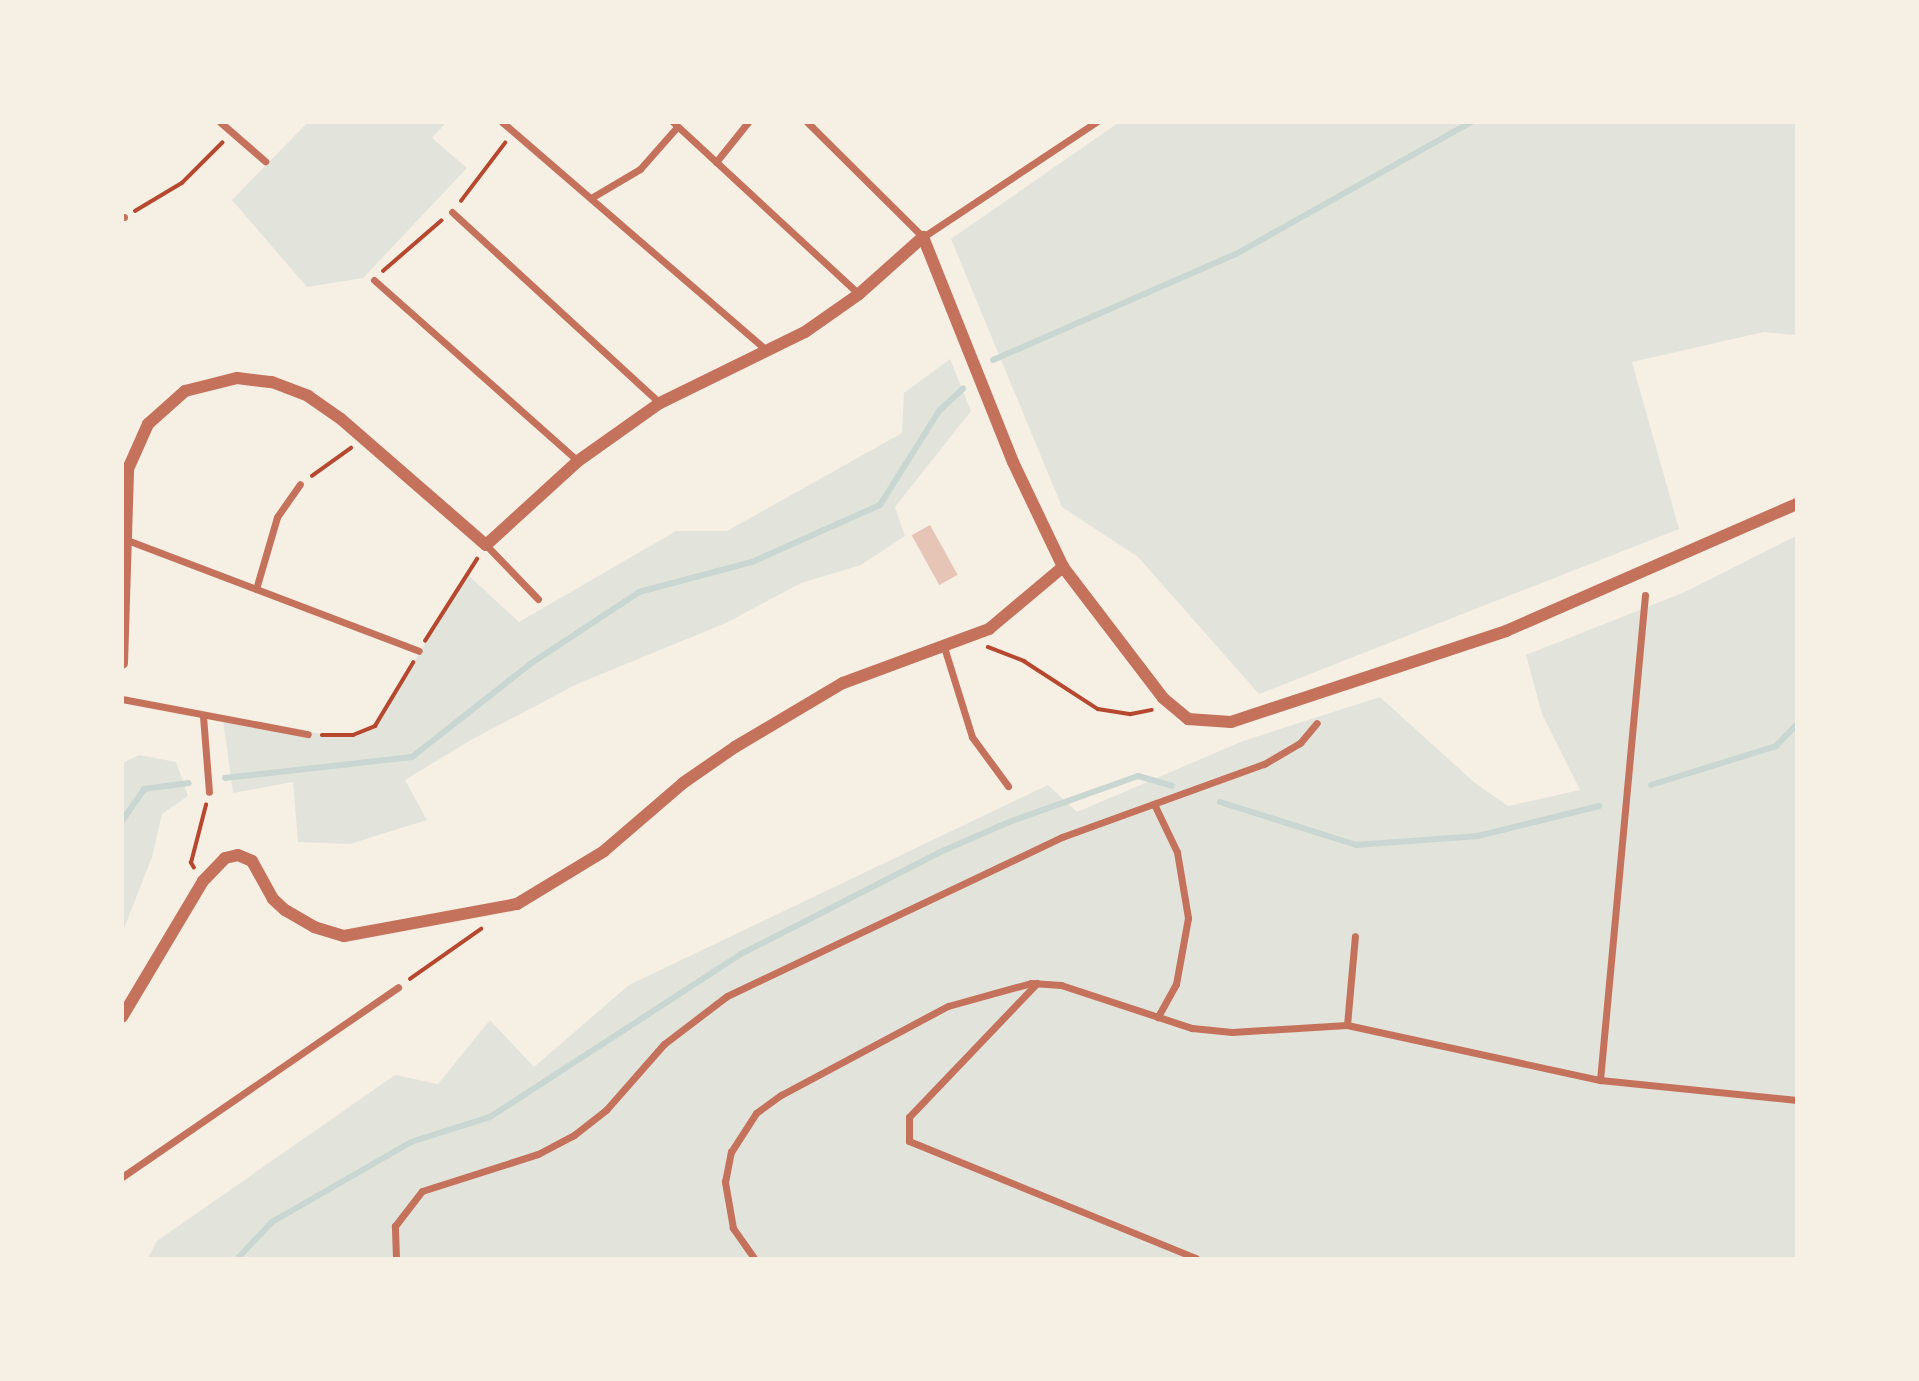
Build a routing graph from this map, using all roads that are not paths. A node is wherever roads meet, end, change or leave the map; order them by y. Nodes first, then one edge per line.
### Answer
1 (220, 122) edge
2 (502, 122) edge
3 (748, 122) edge
4 (807, 122) edge
5 (1096, 122) edge
6 (675, 125) edge
7 (1086, 125) edge
8 (265, 161) dead end
9 (716, 162) junction
10 (591, 198) junction
11 (452, 212) dead end
12 (923, 237) junction
13 (374, 280) dead end
14 (859, 294) junction
15 (768, 352) junction
16 (660, 403) junction
17 (578, 461) junction
18 (300, 484) road end
19 (1797, 504) edge
20 (127, 540) junction
21 (485, 545) junction
22 (1063, 567) junction
23 (256, 589) junction
24 (1645, 595) dead end
25 (538, 599) dead end
26 (944, 647) junction
27 (419, 651) dead end
28 (122, 663) edge
29 (122, 699) edge
30 (203, 716) junction
31 (1317, 723) dead end
32 (308, 734) road end
33 (1008, 786) dead end
34 (209, 792) road end
35 (1154, 804) junction
36 (1355, 936) dead end
37 (1037, 983) junction
38 (398, 987) road end
39 (122, 1017) edge
40 (1158, 1017) junction
41 (1347, 1025) junction
42 (1600, 1080) junction
43 (1797, 1100) edge
44 (122, 1177) edge
45 (396, 1258) edge
46 (754, 1258) edge
47 (1196, 1258) edge

1 - 8 street
2 - 10 street
3 - 9 street
4 - 12 street
5 - 7 street
6 - 9 street
6 - 10 street
7 - 12 street
9 - 14 street
10 - 15 street
11 - 16 street
12 - 14 street
12 - 22 street
13 - 17 street
14 - 15 street
15 - 16 street
16 - 17 street
17 - 21 street
18 - 23 street
19 - 22 street
20 - 21 street
20 - 23 street
20 - 28 street
21 - 25 street
22 - 26 street
23 - 27 street
24 - 42 street
26 - 33 street
26 - 39 street
29 - 30 street
30 - 32 street
30 - 34 street
31 - 35 street
35 - 40 street
35 - 45 street
36 - 41 street
37 - 40 street
37 - 46 street
37 - 47 street
38 - 44 street
40 - 41 street
41 - 42 street
42 - 43 street

